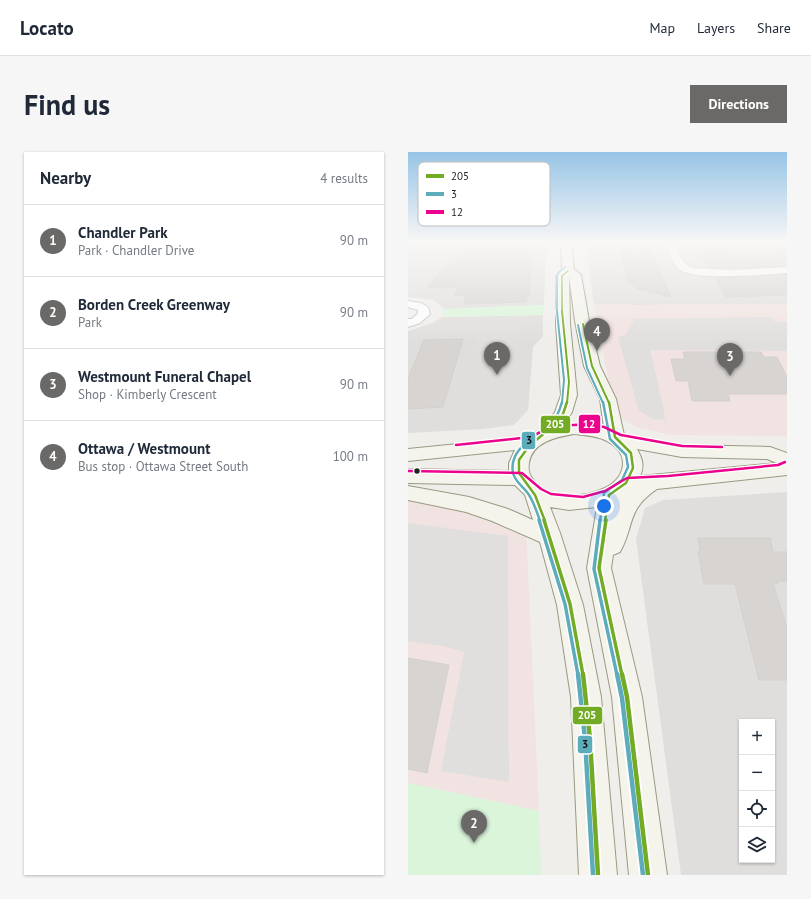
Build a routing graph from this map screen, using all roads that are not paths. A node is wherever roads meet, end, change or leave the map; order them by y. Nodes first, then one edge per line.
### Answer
1 (562, 276) edge
2 (575, 276) edge
3 (408, 304) edge
4 (408, 324) edge
5 (539, 438) junction
6 (617, 439) junction
7 (408, 455) edge
8 (787, 460) edge
9 (787, 466) edge
10 (408, 476) edge
11 (652, 483) junction
12 (527, 485) junction
13 (617, 489) junction
14 (408, 494) edge
15 (550, 537) junction
16 (599, 568) junction
17 (598, 875) edge
18 (648, 875) edge

1 - 5 main road
2 - 6 main road
3 - 4 street
5 - 6 main road
5 - 7 main road
5 - 12 main road
6 - 8 main road
6 - 13 main road
9 - 11 main road
10 - 12 main road
11 - 13 main road
11 - 16 main road
12 - 13 main road
12 - 15 main road
13 - 16 main road
14 - 15 main road
15 - 17 main road
16 - 18 main road

